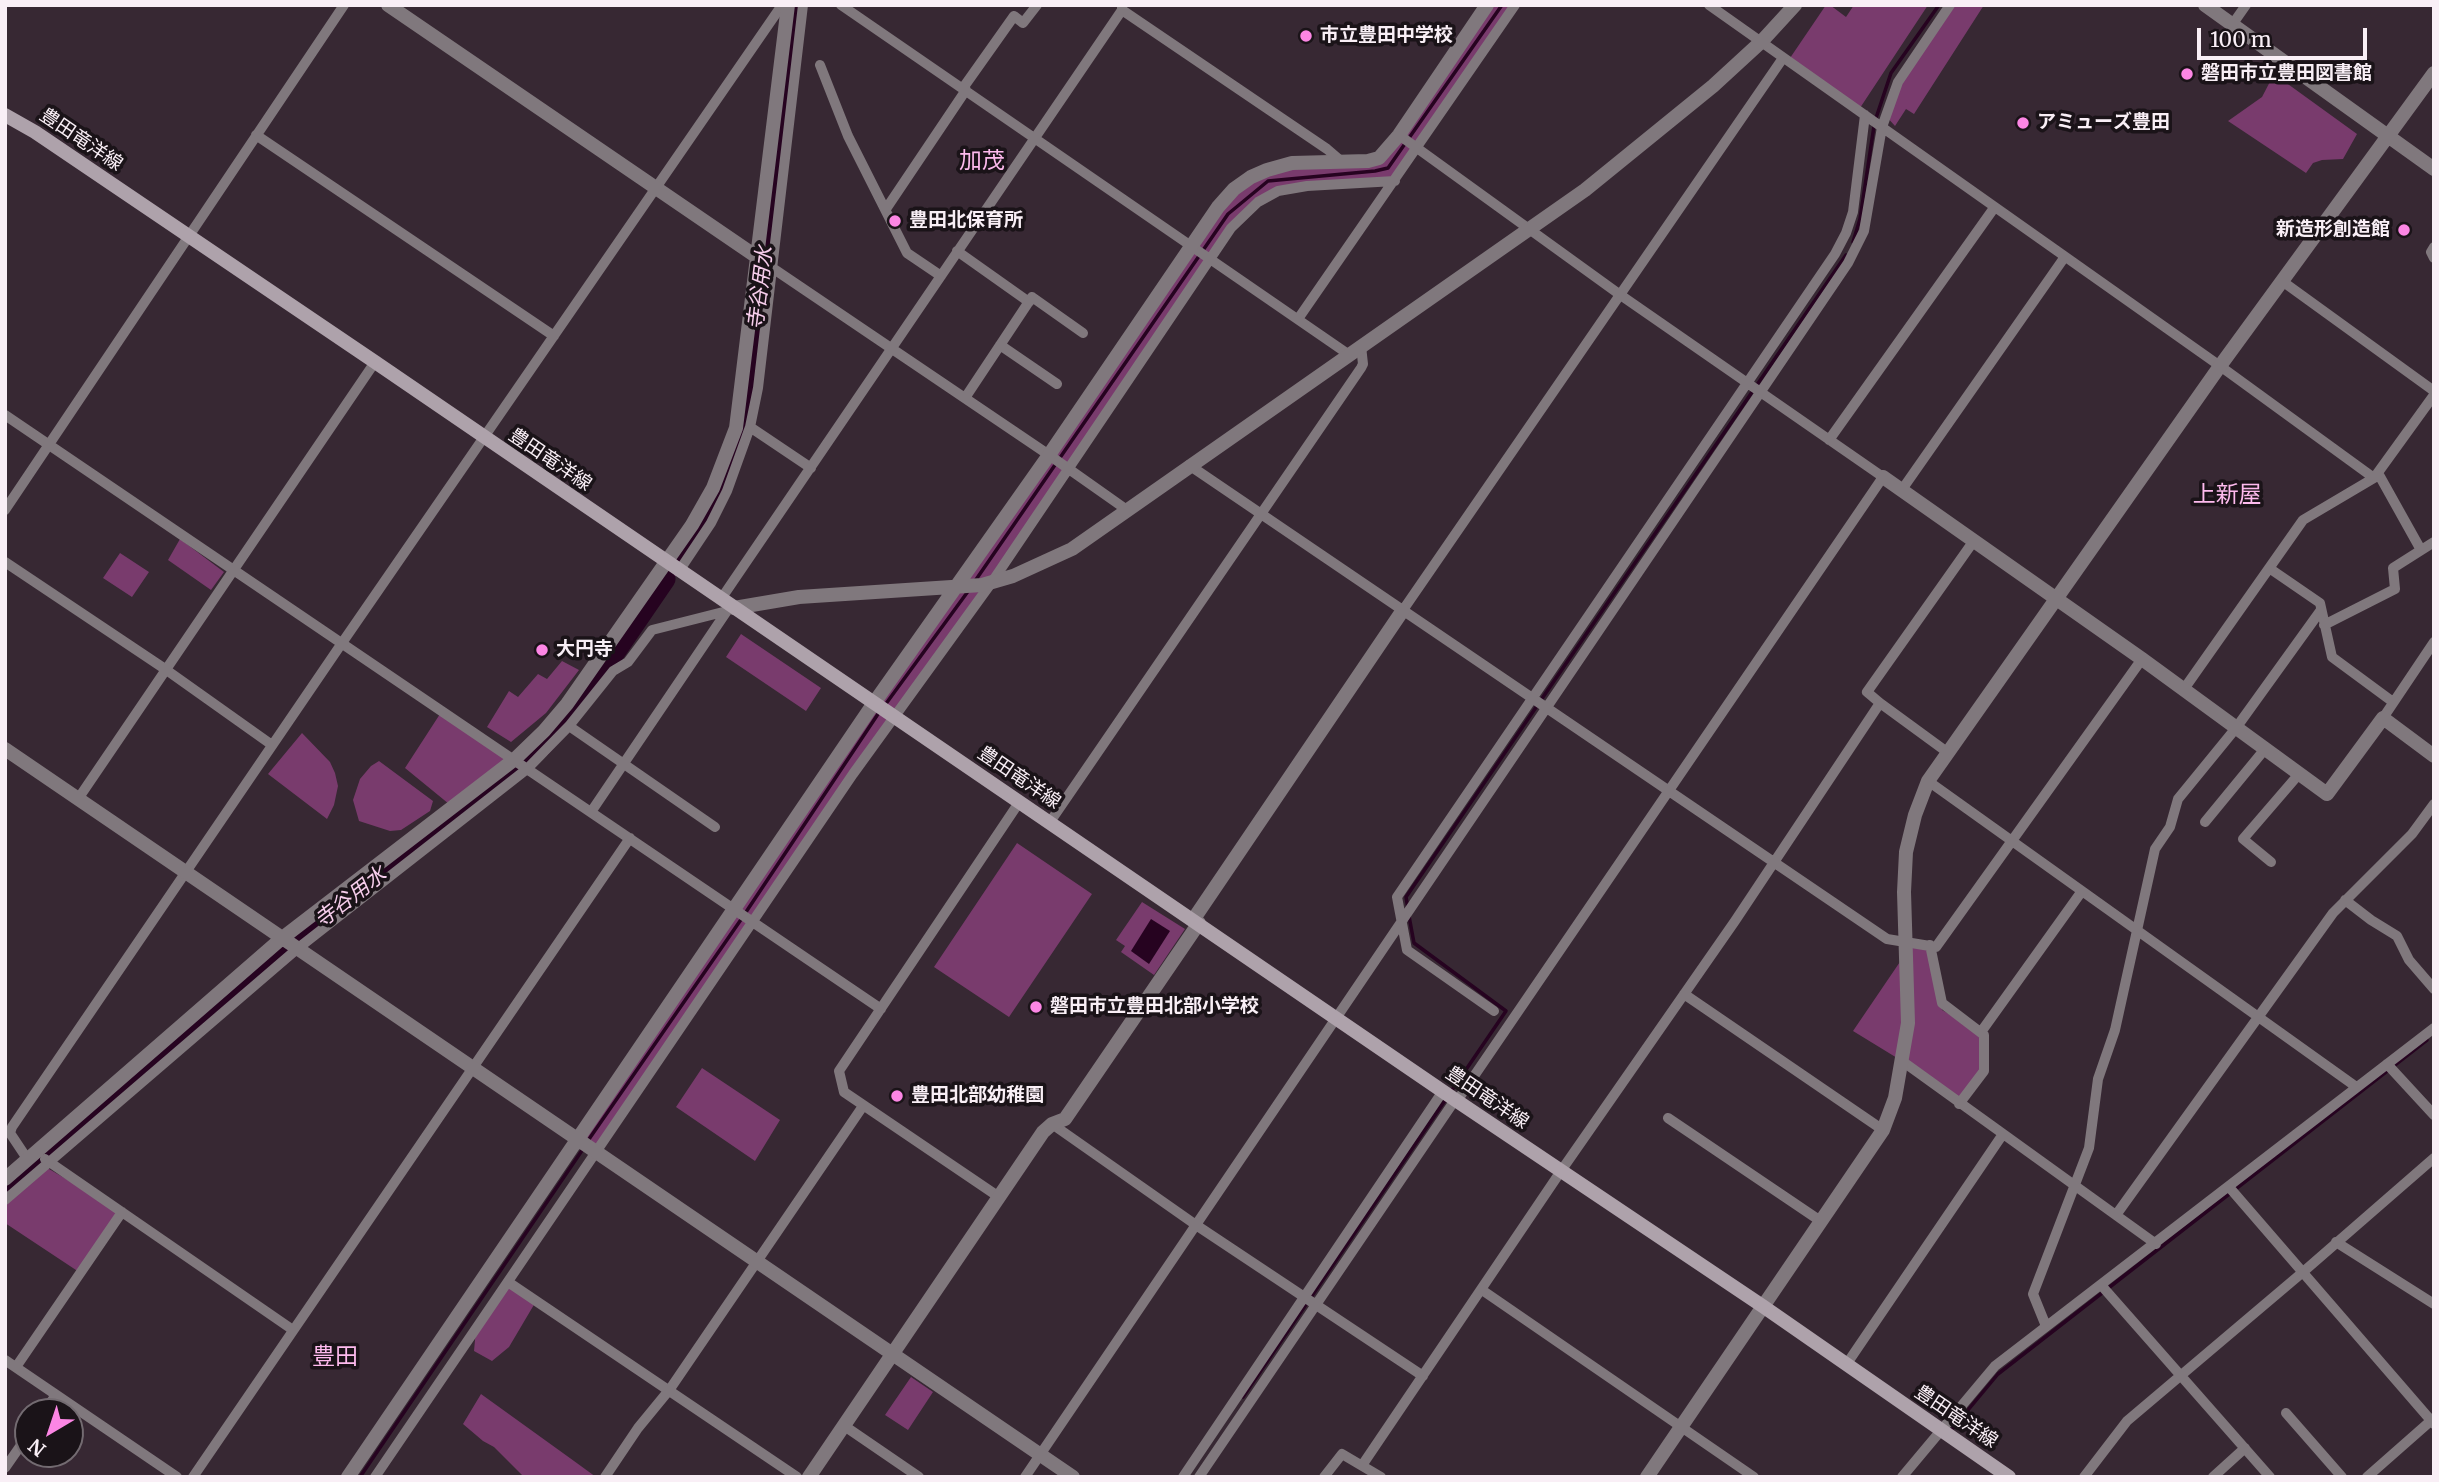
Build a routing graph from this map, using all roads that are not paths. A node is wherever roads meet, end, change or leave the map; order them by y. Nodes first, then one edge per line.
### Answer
1 (344, 5) edge
2 (388, 5) edge
3 (782, 5) edge
4 (788, 5) edge
5 (803, 5) edge
6 (841, 5) edge
7 (1037, 5) edge
8 (1487, 5) edge
9 (1515, 5) edge
10 (1709, 5) edge
11 (1795, 5) edge
12 (1950, 5) edge
13 (2205, 5) edge
14 (2246, 5) edge
15 (1122, 7) edge
16 (2232, 25) junction
17 (1762, 41) junction
18 (1783, 58) junction
19 (820, 65) dead end
20 (2434, 73) edge
21 (965, 89) junction
22 (5, 115) edge
23 (1865, 115) junction
24 (1882, 127) junction
25 (256, 135) junction
26 (1399, 135) junction
27 (1035, 136) junction
28 (2388, 137) junction
29 (1418, 148) junction
30 (1346, 161) junction
31 (2434, 169) edge
32 (1395, 181) junction
33 (1352, 183) junction
34 (654, 188) junction
35 (1994, 208) junction
36 (886, 209) junction
37 (1530, 229) junction
38 (190, 238) junction
39 (1192, 244) junction
40 (957, 251) junction
41 (1210, 258) junction
42 (2064, 258) junction
43 (765, 263) junction
44 (940, 276) junction
45 (2282, 281) junction
46 (1619, 294) junction
47 (1028, 302) junction
48 (1298, 319) junction
49 (1083, 333) dead end
50 (554, 337) junction
51 (1000, 345) junction
52 (892, 348) junction
53 (1355, 350) junction
54 (375, 362) junction
55 (2220, 366) junction
56 (1747, 383) junction
57 (1057, 384) dead end
58 (1763, 392) junction
59 (2434, 393) edge
60 (965, 398) junction
61 (5, 415) edge
62 (750, 427) junction
63 (484, 438) junction
64 (1829, 440) junction
65 (49, 445) junction
66 (1049, 455) junction
67 (1189, 465) junction
68 (811, 468) junction
69 (1068, 468) junction
70 (2376, 475) junction
71 (1883, 477) junction
72 (1902, 491) junction
73 (5, 510) edge
74 (1126, 510) junction
75 (1262, 514) junction
76 (1973, 542) junction
77 (2434, 542) edge
78 (2421, 550) junction
79 (5, 562) edge
80 (667, 562) junction
81 (233, 568) junction
82 (2269, 568) junction
83 (680, 571) junction
84 (992, 582) junction
85 (953, 588) junction
86 (2055, 600) junction
87 (728, 606) junction
88 (1403, 610) junction
89 (2321, 610) junction
90 (2324, 625) junction
91 (2434, 642) edge
92 (342, 643) junction
93 (2142, 659) junction
94 (165, 670) junction
95 (2184, 689) junction
96 (1533, 699) junction
97 (2393, 702) junction
98 (1880, 703) junction
99 (876, 704) junction
100 (1546, 708) junction
101 (893, 715) junction
102 (2383, 718) junction
103 (569, 726) junction
104 (2236, 728) junction
105 (272, 745) junction
106 (5, 749) edge
107 (2265, 749) junction
108 (1947, 752) junction
109 (2434, 756) edge
110 (624, 763) junction
111 (521, 764) junction
112 (2299, 774) junction
113 (1928, 781) junction
114 (1668, 792) junction
115 (78, 799) junction
116 (1020, 802) junction
117 (2434, 804) edge
118 (591, 812) junction
119 (1050, 822) junction
120 (2205, 822) dead end
121 (715, 827) dead end
122 (630, 838) junction
123 (2012, 841) junction
124 (2272, 862) dead end
125 (1773, 864) junction
126 (186, 873) junction
127 (2082, 891) junction
128 (2345, 900) junction
129 (734, 908) junction
130 (752, 920) junction
131 (1196, 922) junction
132 (1400, 924) junction
133 (2136, 930) junction
134 (1906, 941) junction
135 (290, 944) junction
136 (1930, 945) junction
137 (2434, 989) edge
138 (1684, 994) junction
139 (881, 1009) junction
140 (1494, 1012) dead end
141 (2258, 1017) junction
142 (1336, 1018) junction
143 (2434, 1028) edge
144 (1981, 1032) junction
145 (1902, 1061) junction
146 (2387, 1064) junction
147 (473, 1068) junction
148 (2356, 1086) junction
149 (1451, 1097) junction
150 (1959, 1104) junction
151 (863, 1106) junction
152 (2434, 1115) edge
153 (1668, 1118) dead end
154 (1052, 1124) junction
155 (1884, 1130) junction
156 (2003, 1134) junction
157 (577, 1139) junction
158 (596, 1151) junction
159 (2434, 1157) edge
160 (39, 1158) junction
161 (1561, 1171) junction
162 (5, 1179) edge
163 (2075, 1185) junction
164 (2230, 1187) junction
165 (999, 1197) junction
166 (5, 1200) edge
167 (122, 1212) junction
168 (2116, 1215) junction
169 (1822, 1222) junction
170 (1196, 1225) junction
171 (2336, 1242) junction
172 (2156, 1244) junction
173 (758, 1261) junction
174 (2303, 1272) junction
175 (508, 1282) junction
176 (2101, 1285) junction
177 (1482, 1290) junction
178 (1305, 1297) junction
179 (1315, 1304) junction
180 (2434, 1304) edge
181 (1764, 1307) junction
182 (2046, 1326) junction
183 (293, 1330) junction
184 (891, 1353) junction
185 (5, 1360) edge
186 (1846, 1365) junction
187 (16, 1367) junction
188 (2182, 1375) junction
189 (1423, 1376) junction
190 (670, 1389) junction
191 (56, 1395) junction
192 (54, 1398) edge
193 (2286, 1413) dead end
194 (2433, 1421) edge
195 (843, 1425) junction
196 (1682, 1425) junction
197 (1940, 1430) junction
198 (2245, 1448) junction
199 (1039, 1454) junction
200 (1363, 1464) junction
201 (177, 1477) edge
202 (193, 1477) edge
203 (348, 1477) edge
204 (375, 1477) edge
205 (605, 1477) edge
206 (797, 1477) edge
207 (809, 1477) edge
208 (919, 1477) edge
209 (1025, 1477) edge
210 (1073, 1477) edge
211 (1183, 1477) edge
212 (1199, 1477) edge
213 (1324, 1477) edge
214 (1381, 1477) edge
215 (1647, 1477) edge
216 (1754, 1477) edge
217 (1902, 1477) edge
218 (2009, 1477) edge
219 (2084, 1477) edge
220 (2213, 1477) edge
221 (2270, 1477) edge
222 (2342, 1477) edge
223 (2367, 1477) edge

1 - 25 street
2 - 34 street
3 - 34 street
4 - 43 street
5 - 43 street
6 - 21 street
7 - 21 street
8 - 26 street
9 - 29 street
10 - 17 street
11 - 17 street
12 - 24 street
13 - 16 street
14 - 16 street
15 - 27 street
15 - 30 street
16 - 28 street
17 - 18 street
17 - 37 street
18 - 23 street
18 - 46 street
19 - 36 street
20 - 28 street
21 - 27 street
21 - 36 street
22 - 38 main road, 豊田竜洋線
23 - 24 street
23 - 56 street
24 - 35 street
24 - 58 street
25 - 38 street
25 - 50 street
26 - 29 street
26 - 30 street
27 - 39 street
27 - 40 street
28 - 31 street
28 - 45 street
29 - 32 street
29 - 37 street
30 - 33 street
30 - 39 street
32 - 33 street
32 - 48 street
33 - 41 street
34 - 43 street
34 - 50 street
35 - 42 street
35 - 64 street
36 - 44 street
37 - 46 street
37 - 53 street
38 - 54 main road, 豊田竜洋線
38 - 65 street
39 - 41 street
39 - 66 street
40 - 44 street
40 - 47 street
41 - 48 street
41 - 69 street
42 - 55 street
42 - 72 street
43 - 52 street
43 - 62 street
43 - 80 street
44 - 52 street
45 - 55 street
45 - 59 street
46 - 56 street
46 - 88 street
47 - 49 street
47 - 51 street
48 - 53 street
50 - 63 street
51 - 57 street
51 - 60 street
52 - 60 street
52 - 68 street
53 - 67 street
53 - 75 street
54 - 63 main road, 豊田竜洋線
54 - 81 street
55 - 70 street
55 - 86 street
56 - 58 street
56 - 96 street
58 - 64 street
58 - 100 street
59 - 70 street
60 - 66 street
61 - 65 street
62 - 68 street
62 - 83 street
63 - 80 main road, 豊田竜洋線
63 - 92 street
64 - 71 street
65 - 73 street
65 - 81 street
66 - 69 street
66 - 85 street
67 - 74 street
67 - 75 street
68 - 87 street
69 - 74 street
69 - 84 street
70 - 78 street
70 - 82 street
71 - 72 street
71 - 114 street
72 - 76 street
74 - 84 street
75 - 88 street
75 - 119 street
76 - 86 street
76 - 98 street
77 - 78 street
78 - 90 street
79 - 94 street
80 - 83 main road, 豊田竜洋線
80 - 111 street
81 - 92 street
81 - 94 street
82 - 89 street
82 - 95 street
83 - 87 main road, 豊田竜洋線
84 - 85 street
84 - 101 street
85 - 87 street
85 - 99 street
86 - 93 street
86 - 108 street
87 - 99 main road, 豊田竜洋線
87 - 103 street
87 - 110 street
88 - 96 street
88 - 131 street
89 - 90 street
89 - 104 street
90 - 97 street
91 - 97 street
92 - 105 street
92 - 111 street
93 - 95 street
93 - 123 street
94 - 105 street
94 - 115 street
95 - 104 street
96 - 100 street
96 - 132 street
97 - 102 street
98 - 108 street
98 - 125 street
99 - 101 main road, 豊田竜洋線
99 - 129 street
100 - 114 street
100 - 132 street
101 - 116 main road, 豊田竜洋線
101 - 130 street
102 - 109 street
102 - 112 street
103 - 110 street
103 - 111 street
104 - 107 street
104 - 133 street
105 - 126 street
106 - 115 street
107 - 112 street
107 - 120 street
108 - 113 street
110 - 118 street
110 - 121 street
111 - 118 street
111 - 135 street
112 - 124 street
113 - 123 street
113 - 134 street
114 - 125 street
114 - 149 street
115 - 126 street
116 - 119 main road, 豊田竜洋線
116 - 139 street
117 - 128 street
118 - 122 street
119 - 131 main road, 豊田竜洋線
122 - 129 street
122 - 147 street
123 - 127 street
123 - 136 street
125 - 134 street
125 - 138 street
126 - 135 street
126 - 160 street
127 - 133 street
127 - 144 street
128 - 137 street
128 - 141 street
129 - 130 street
129 - 157 street
130 - 139 street
130 - 158 street
131 - 142 main road, 豊田竜洋線
131 - 154 street
132 - 140 street
132 - 142 street
133 - 141 street
133 - 163 street
134 - 136 street
134 - 145 street
135 - 147 street
135 - 160 street
136 - 144 street
138 - 155 street
138 - 161 street
139 - 151 street
141 - 148 street
141 - 168 street
142 - 149 main road, 豊田竜洋線
142 - 170 street
143 - 146 street
144 - 150 street
145 - 150 street
145 - 155 street
146 - 148 street
146 - 152 street
147 - 157 street
147 - 183 street
148 - 164 street
149 - 161 main road, 豊田竜洋線
149 - 178 street
149 - 179 street
150 - 156 street
151 - 165 street
151 - 173 street
153 - 169 street
154 - 165 street
154 - 170 street
155 - 169 street
156 - 163 street
156 - 186 street
157 - 158 street
157 - 203 street
158 - 173 street
158 - 175 street
159 - 171 street
160 - 162 street
160 - 166 street
160 - 167 street
161 - 177 street
161 - 181 main road, 豊田竜洋線
163 - 168 street
163 - 182 street
164 - 172 street
164 - 174 street
165 - 184 street
167 - 183 street
167 - 187 street
168 - 172 street
169 - 181 street
170 - 178 street
170 - 199 street
171 - 174 street
171 - 180 street
172 - 176 street
173 - 184 street
173 - 190 street
174 - 188 street
174 - 194 street
175 - 190 street
175 - 204 street
176 - 182 street
176 - 188 street
177 - 189 street
177 - 196 street
178 - 179 street
178 - 211 street
179 - 189 street
179 - 212 street
181 - 186 main road, 豊田竜洋線
181 - 196 street
182 - 197 street
183 - 202 street
184 - 195 street
184 - 199 street
185 - 187 street
186 - 197 main road, 豊田竜洋線
187 - 191 street
188 - 198 street
188 - 219 street
189 - 200 street
190 - 205 street
190 - 206 street
191 - 192 street
191 - 201 street
193 - 222 street
194 - 223 street
195 - 207 street
195 - 208 street
196 - 215 street
196 - 216 street
197 - 217 street
197 - 218 main road, 豊田竜洋線
198 - 220 street
198 - 221 street
199 - 209 street
199 - 210 street
200 - 213 street
200 - 214 street

